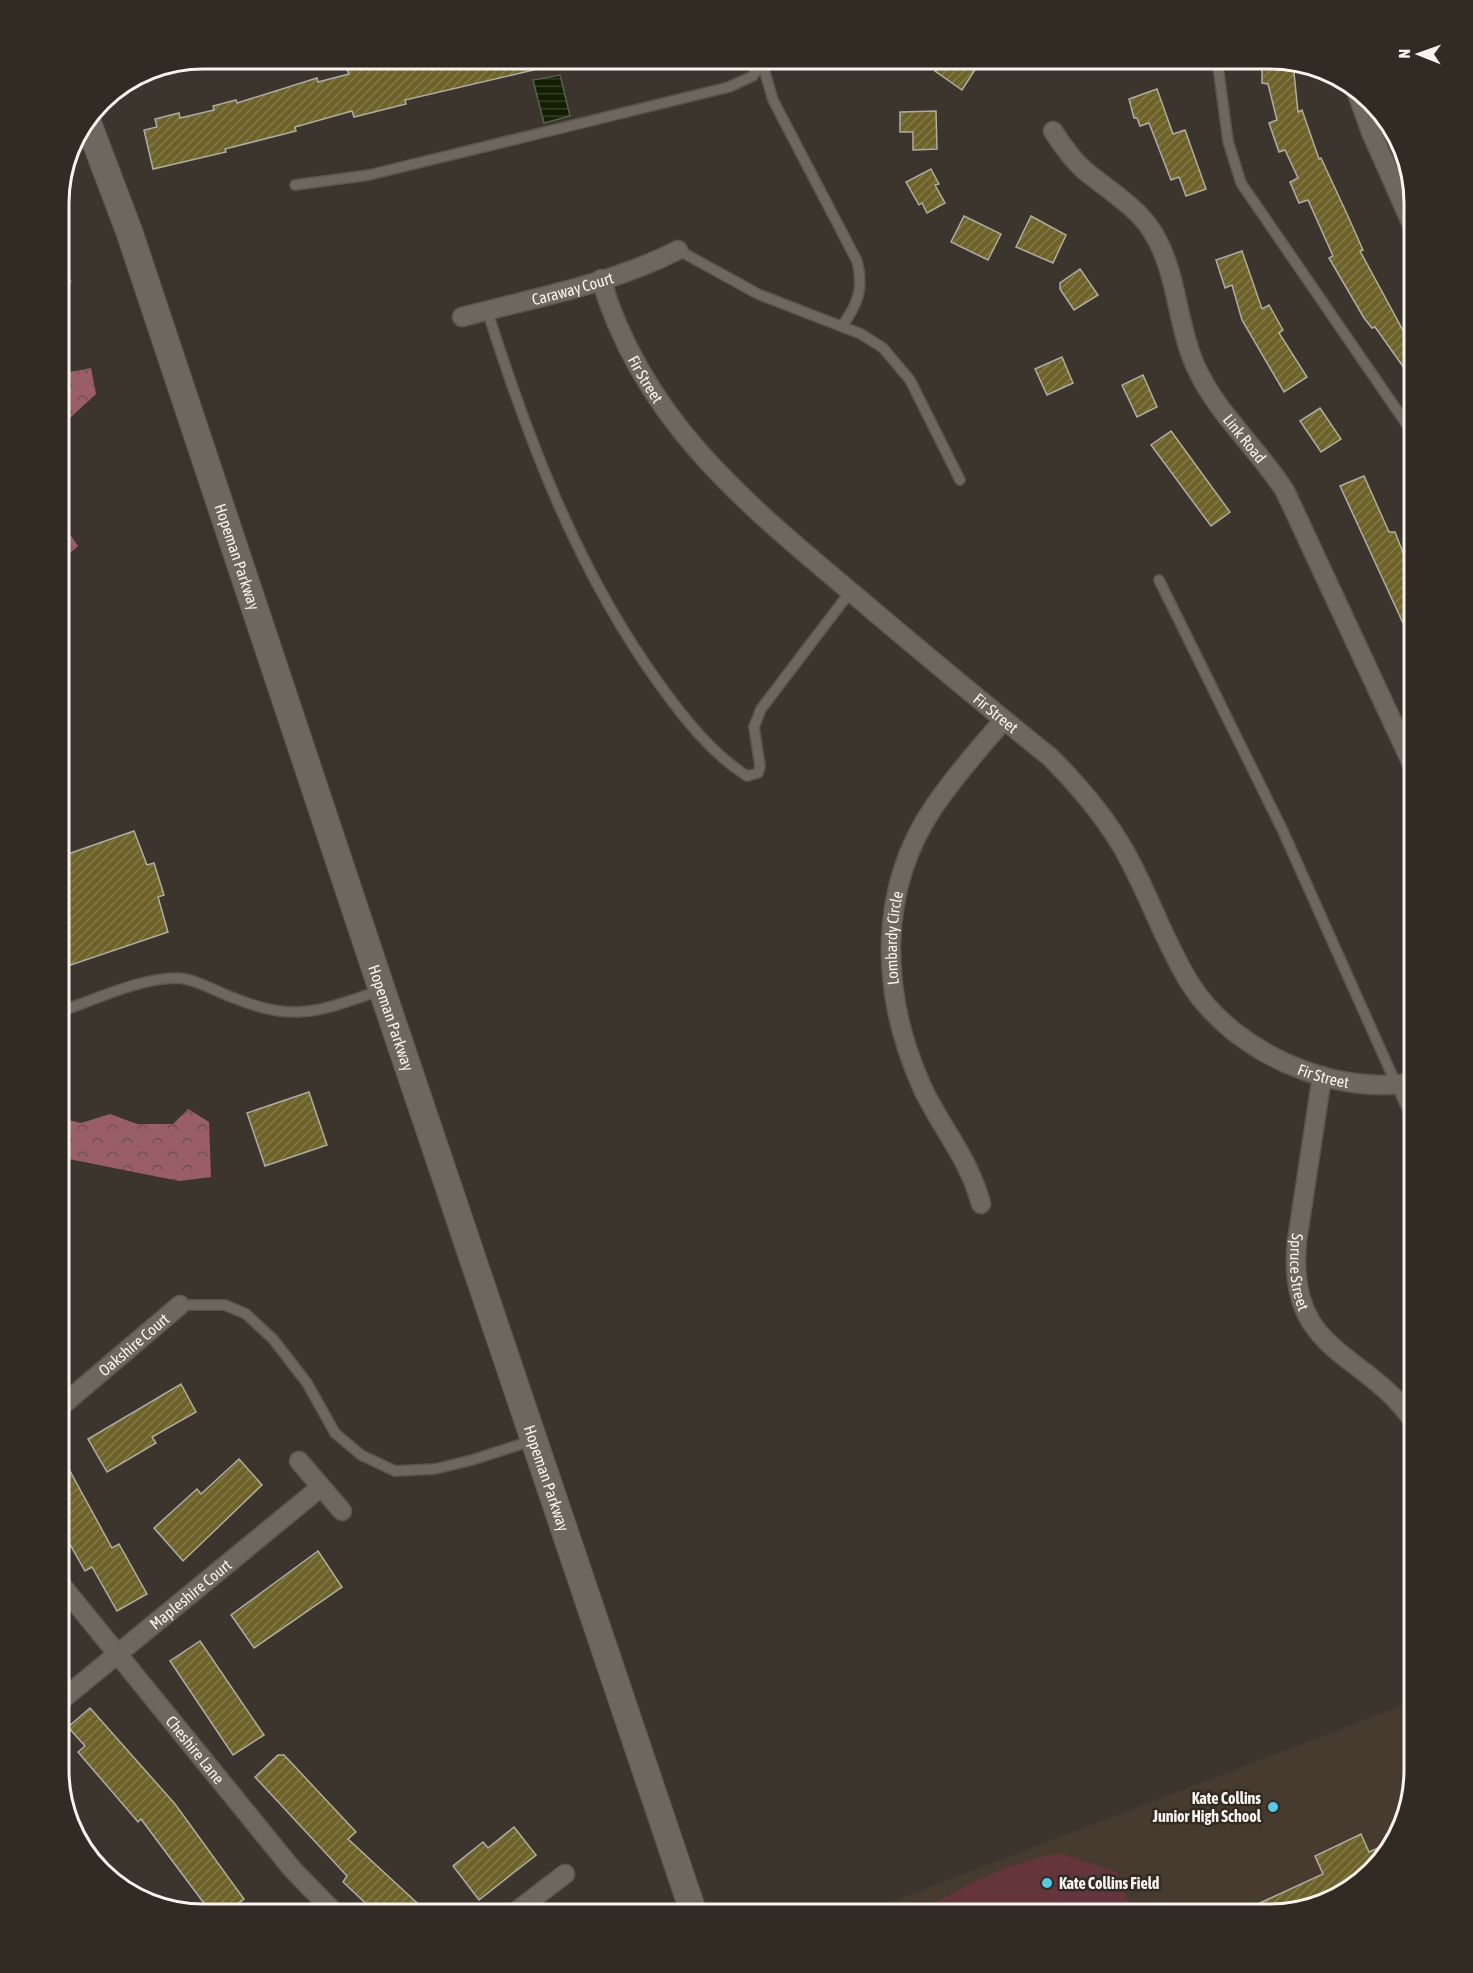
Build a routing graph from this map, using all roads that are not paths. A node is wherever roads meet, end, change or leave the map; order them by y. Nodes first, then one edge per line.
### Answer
1 (756, 69) edge
2 (764, 69) edge
3 (1218, 69) edge
4 (1361, 105) edge
5 (90, 129) edge
6 (1053, 131) dead end
7 (295, 184) dead end
8 (1404, 206) edge
9 (678, 250) joint
10 (601, 279) junction
11 (487, 310) junction
12 (462, 317) dead end
13 (842, 326) junction
14 (1404, 420) edge
15 (960, 480) dead end
16 (1159, 580) dead end
17 (850, 592) junction
18 (1004, 720) junction
19 (1404, 747) edge
20 (382, 990) junction
21 (69, 1009) edge
22 (1322, 1076) junction
23 (1404, 1081) edge
24 (1404, 1083) edge
25 (981, 1204) dead end
26 (180, 1305) joint
27 (69, 1399) edge
28 (1404, 1410) edge
29 (534, 1440) junction
30 (299, 1461) dead end
31 (321, 1487) junction
32 (342, 1511) dead end
33 (69, 1595) edge
34 (119, 1654) junction
35 (69, 1693) edge
36 (565, 1874) dead end
37 (326, 1904) edge
38 (526, 1904) edge
39 (691, 1904) edge

1 - 7 lane
2 - 13 lane
3 - 14 lane
4 - 8 street
5 - 20 main road, Hopeman Parkway
6 - 19 street, Link Road
9 - 10 street, Caraway Court
9 - 13 lane
10 - 11 street, Caraway Court
10 - 17 street, Fir Street
11 - 12 street, Caraway Court
11 - 17 lane
13 - 15 lane
16 - 23 lane
17 - 18 street, Fir Street
18 - 22 street, Fir Street
18 - 25 street, Lombardy Circle
20 - 21 lane
20 - 29 main road, Hopeman Parkway
22 - 24 street, Fir Street
22 - 28 street, Spruce Street
26 - 27 street, Oakshire Court
26 - 29 lane
29 - 39 main road, Hopeman Parkway
30 - 31 street
31 - 32 street
31 - 34 street, Mapleshire Court
33 - 34 street, Cheshire Lane
34 - 35 street, Mapleshire Court
34 - 37 street, Cheshire Lane
36 - 38 street

